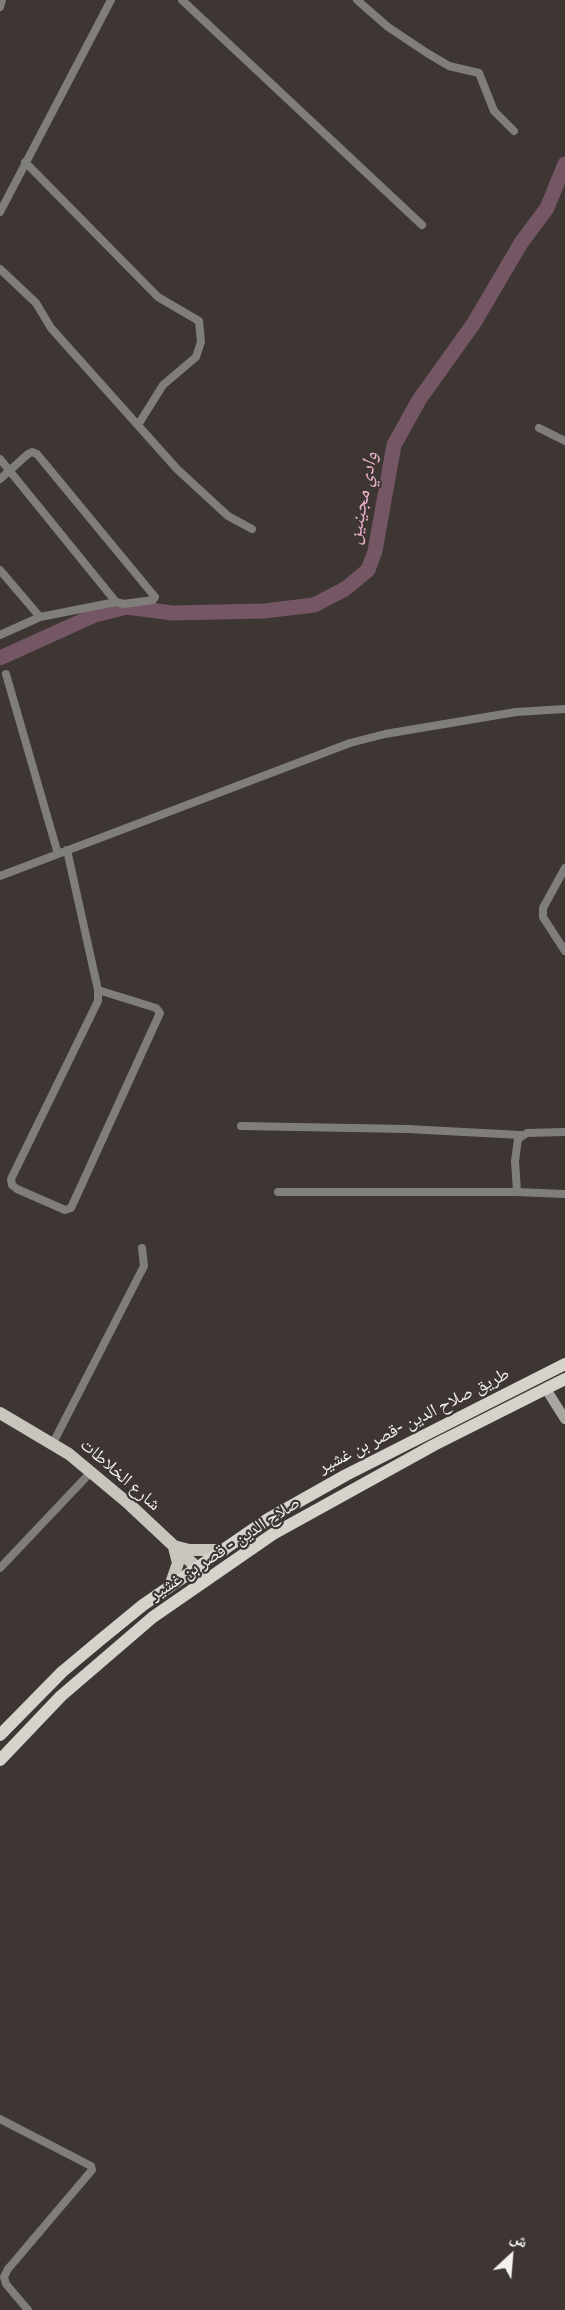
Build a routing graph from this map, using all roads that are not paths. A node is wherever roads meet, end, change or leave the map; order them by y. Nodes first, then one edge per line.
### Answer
1 (2, 0) edge
2 (111, 0) edge
3 (182, 0) edge
4 (357, 0) edge
5 (0, 7) edge
6 (514, 131) dead end
7 (26, 162) junction
8 (0, 212) edge
9 (422, 225) dead end
10 (0, 269) edge
11 (138, 425) junction
12 (539, 428) dead end
13 (565, 441) edge
14 (0, 459) edge
15 (10, 472) junction
16 (0, 479) edge
17 (252, 529) dead end
18 (0, 570) edge
19 (116, 602) junction
20 (40, 617) junction
21 (0, 635) edge
22 (6, 674) dead end
23 (565, 709) edge
24 (67, 850) junction
25 (58, 854) junction
26 (565, 868) edge
27 (0, 876) edge
28 (565, 936) edge
29 (558, 942) junction
30 (565, 951) edge
31 (98, 990) junction
32 (241, 1126) dead end
33 (565, 1132) edge
34 (521, 1134) junction
35 (278, 1192) dead end
36 (517, 1192) junction
37 (565, 1194) edge
38 (142, 1248) dead end
39 (565, 1364) edge
40 (565, 1379) edge
41 (546, 1389) junction
42 (0, 1413) edge
43 (565, 1419) edge
44 (53, 1443) junction
45 (91, 1472) junction
46 (268, 1519) junction
47 (273, 1534) junction
48 (173, 1546) junction
49 (224, 1550) junction
50 (0, 1568) edge
51 (196, 1568) junction
52 (208, 1578) junction
53 (170, 1586) junction
54 (0, 1735) edge
55 (0, 1760) edge
56 (0, 2119) edge
57 (28, 2310) edge

1 - 5 street
2 - 7 street
3 - 9 street
4 - 6 street
7 - 8 street
7 - 11 street
10 - 11 street
11 - 17 street
12 - 13 street
14 - 15 street
15 - 16 street
15 - 19 street
15 - 19 street
18 - 20 street
19 - 20 street
20 - 21 street
22 - 25 street
23 - 24 street
24 - 25 street
24 - 31 street
25 - 27 street
26 - 29 street
28 - 29 street
29 - 30 street
31 - 31 street
32 - 34 street
33 - 34 street
34 - 36 street
35 - 36 street
36 - 37 street
38 - 44 street
39 - 46 highway, طريق صلاح الدين -قصر بن غشير
40 - 41 highway, صلاح الدين - قصر بن غشير
41 - 43 main road
41 - 47 highway, صلاح الدين - قصر بن غشير
42 - 44 main road, شارع الخلاطات
44 - 45 main road, شارع الخلاطات
45 - 48 main road, شارع الخلاطات
45 - 50 street
46 - 47 highway
46 - 49 highway, طريق صلاح الدين -قصر بن غشير
47 - 52 highway, صلاح الدين - قصر بن غشير
48 - 49 main road
48 - 51 main road, شارع الخلاطات
48 - 53 main road
49 - 51 highway, طريق صلاح الدين -قصر بن غشير
51 - 52 main road, شارع الخلاطات
51 - 53 highway, طريق صلاح الدين -قصر بن غشير
52 - 55 highway, صلاح الدين - قصر بن غشير
53 - 54 highway, طريق صلاح الدين -قصر بن غشير
56 - 57 street

